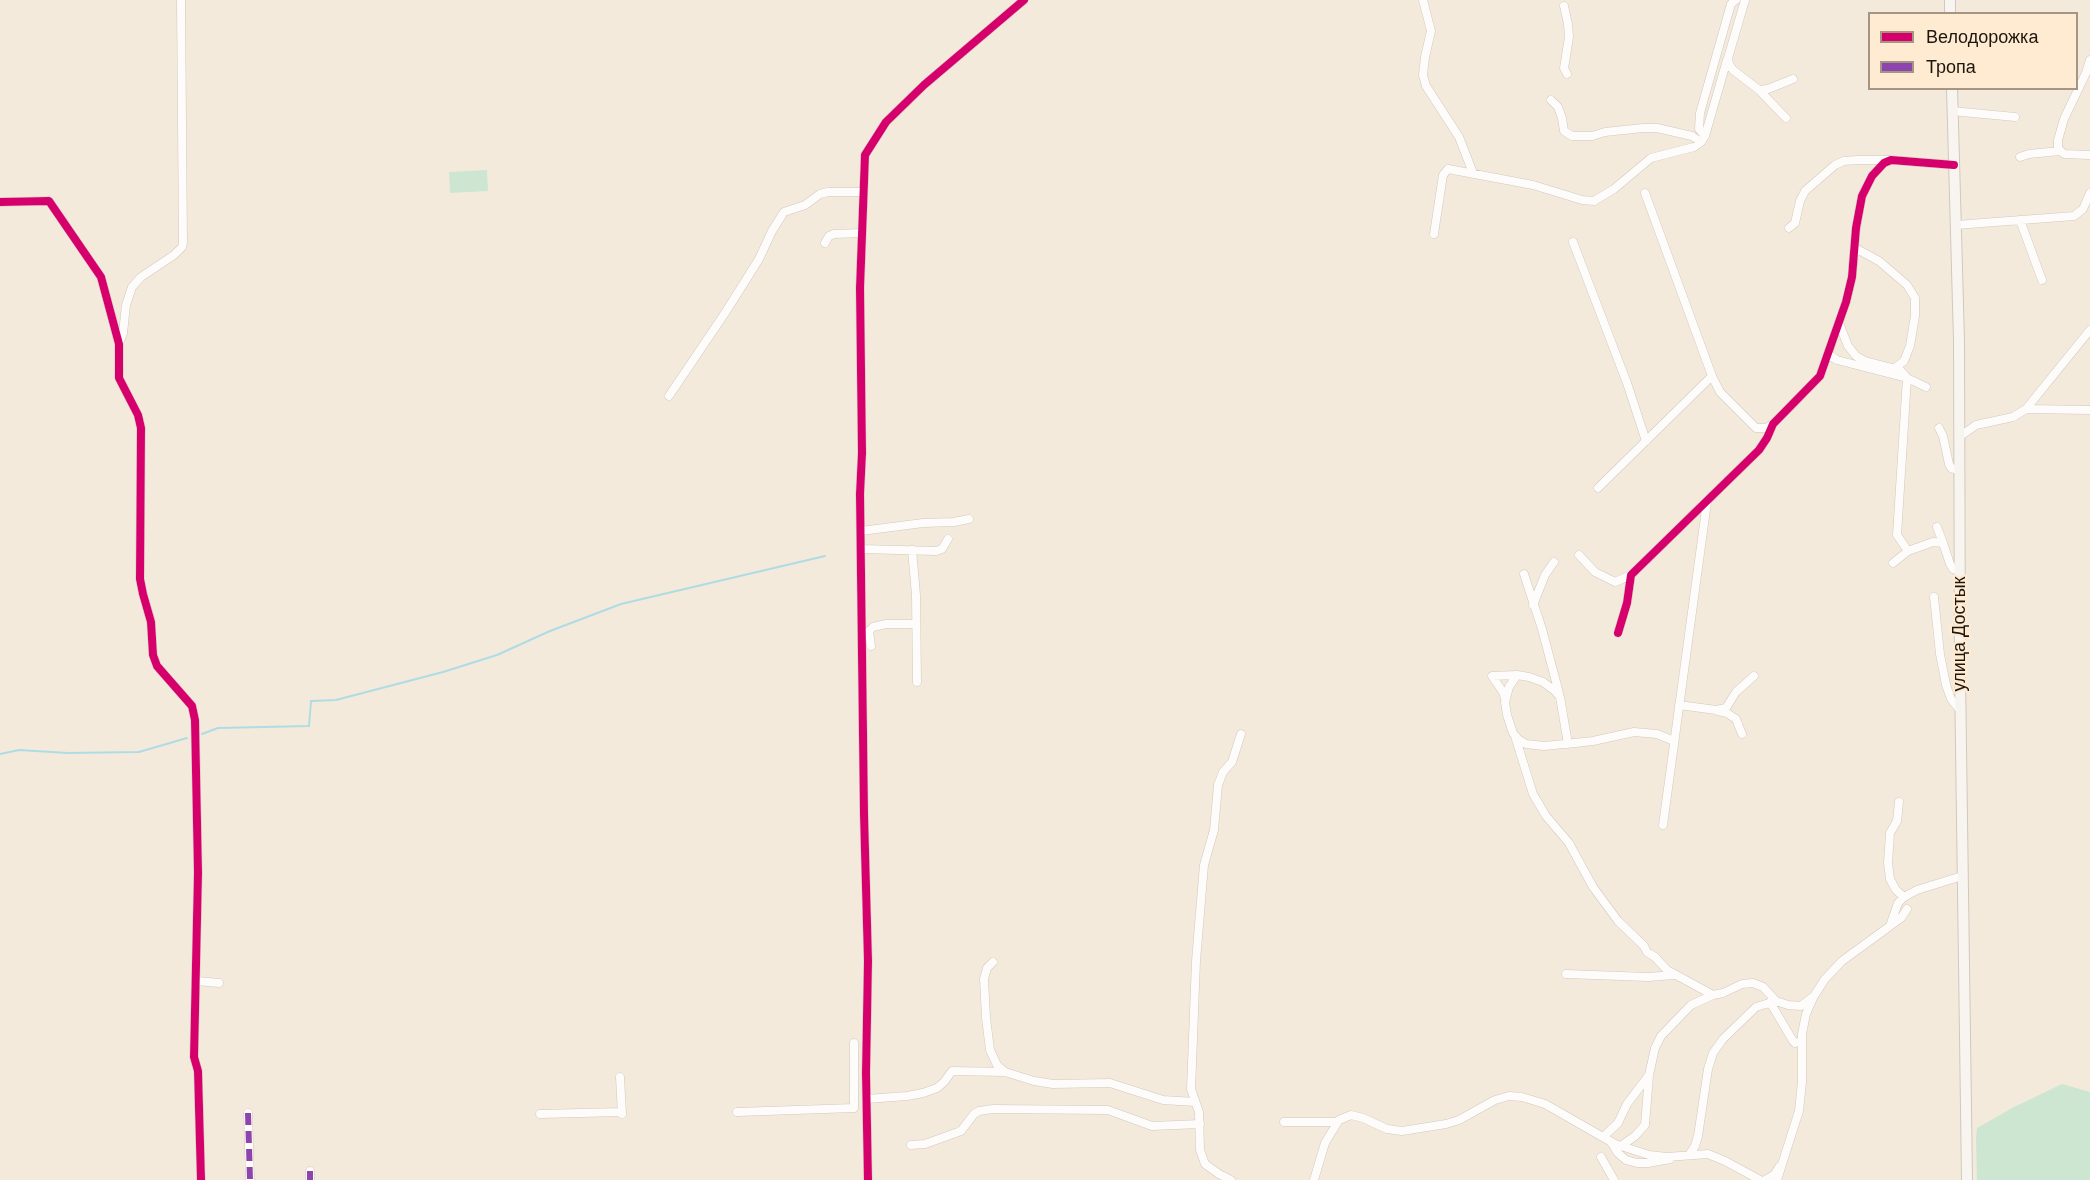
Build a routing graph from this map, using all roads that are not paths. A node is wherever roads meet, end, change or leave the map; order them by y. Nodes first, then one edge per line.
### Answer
1 (181, 0) edge
2 (1024, 0) edge
3 (1424, 0) edge
4 (1736, 0) edge
5 (1745, 0) edge
6 (1564, 6) edge
7 (1728, 58) junction
8 (2090, 60) edge
9 (1568, 74) dead end
10 (1793, 79) dead end
11 (1759, 90) junction
12 (1952, 90) edge
13 (2078, 90) edge
14 (2078, 90) edge
15 (1551, 100) dead end
16 (1952, 111) junction
17 (2015, 117) dead end
18 (1786, 118) dead end
19 (1703, 139) junction
20 (2060, 151) junction
21 (2090, 155) edge
22 (2020, 157) dead end
23 (1891, 160) junction
24 (1954, 165) junction
25 (1473, 173) junction
26 (862, 192) junction
27 (1645, 193) dead end
28 (2090, 193) edge
29 (0, 202) edge
30 (2020, 219) junction
31 (1956, 225) junction
32 (1789, 228) dead end
33 (862, 233) junction
34 (1434, 234) dead end
35 (1573, 242) dead end
36 (825, 243) dead end
37 (1855, 248) junction
38 (2042, 280) dead end
39 (1839, 323) junction
40 (2090, 330) edge
41 (119, 344) junction
42 (1829, 355) junction
43 (1895, 368) junction
44 (1712, 375) junction
45 (1907, 378) junction
46 (1926, 387) dead end
47 (669, 396) dead end
48 (2026, 409) junction
49 (2090, 410) edge
50 (1773, 424) junction
51 (1939, 428) dead end
52 (1959, 437) junction
53 (1646, 441) junction
54 (1959, 470) junction
55 (1598, 488) dead end
56 (1707, 502) junction
57 (969, 519) dead end
58 (1937, 527) dead end
59 (861, 531) junction
60 (948, 539) dead end
61 (1942, 543) junction
62 (861, 549) junction
63 (912, 550) junction
64 (1908, 551) junction
65 (1579, 555) dead end
66 (1554, 562) dead end
67 (1893, 563) dead end
68 (1959, 571) junction
69 (1524, 574) dead end
70 (1631, 575) junction
71 (1615, 582) junction
72 (1629, 589) junction
73 (1934, 597) dead end
74 (1533, 604) junction
75 (915, 624) junction
76 (866, 633) junction
77 (1618, 633) dead end
78 (870, 646) dead end
79 (1517, 675) junction
80 (1754, 676) dead end
81 (917, 682) dead end
82 (1560, 697) junction
83 (1505, 700) junction
84 (1679, 705) junction
85 (1726, 708) junction
86 (1716, 710) junction
87 (1960, 710) junction
88 (1736, 719) junction
89 (1241, 734) dead end
90 (1742, 734) dead end
91 (1515, 736) junction
92 (1674, 741) junction
93 (1568, 744) junction
94 (1899, 802) dead end
95 (1663, 825) dead end
96 (1962, 876) junction
97 (1904, 897) junction
98 (1907, 909) dead end
99 (1890, 926) junction
100 (993, 962) dead end
101 (1566, 974) dead end
102 (1676, 975) junction
103 (197, 981) junction
104 (219, 983) dead end
105 (1713, 995) junction
106 (1814, 996) junction
107 (1773, 1002) junction
108 (1802, 1041) junction
109 (854, 1043) dead end
110 (1005, 1072) junction
111 (1649, 1075) junction
112 (620, 1077) dead end
113 (867, 1099) junction
114 (1195, 1102) junction
115 (737, 1112) dead end
116 (248, 1113) dead end
117 (540, 1114) dead end
118 (1284, 1122) dead end
119 (1337, 1122) junction
120 (1200, 1124) junction
121 (1603, 1137) junction
122 (1611, 1142) junction
123 (911, 1145) dead end
124 (1621, 1146) junction
125 (1689, 1155) junction
126 (1680, 1156) junction
127 (1601, 1157) dead end
128 (310, 1171) dead end
129 (1771, 1179) edge
130 (201, 1180) edge
131 (250, 1180) edge
132 (310, 1180) edge
133 (868, 1180) edge
134 (1231, 1180) edge
135 (1314, 1180) edge
136 (1614, 1180) edge
137 (1760, 1180) edge
138 (1967, 1180) edge

1 - 41 street
2 - 26 street
3 - 25 street
4 - 19 street
5 - 7 street
6 - 9 street
7 - 11 street
7 - 19 street
8 - 14 street
10 - 11 street
11 - 18 street
12 - 16 main road, улица Достык
13 - 20 street
15 - 19 street
16 - 17 street
16 - 24 main road, улица Достык
19 - 25 street
20 - 21 street
20 - 22 street
23 - 24 street
23 - 32 street
23 - 37 street
24 - 31 main road, улица Достык
25 - 34 street
26 - 33 street
26 - 47 street
27 - 44 street
28 - 30 street
29 - 41 street
30 - 31 street
30 - 38 street
31 - 52 main road, улица Достык
33 - 36 street
33 - 59 street
35 - 53 street
37 - 39 street
37 - 43 street
39 - 42 street
39 - 43 street
40 - 48 street
41 - 103 street
42 - 45 street
42 - 50 street
43 - 45 street
44 - 50 street
44 - 53 street
45 - 46 street
45 - 64 street
48 - 49 street
48 - 52 street
50 - 56 street
51 - 54 street
52 - 54 main road, улица Достык
53 - 55 street
54 - 68 main road, улица Достык
56 - 70 street
56 - 84 street
57 - 59 street
58 - 61 street
59 - 62 street
60 - 63 street
61 - 64 street
61 - 68 street
62 - 63 street
62 - 76 street
63 - 75 street
64 - 67 street
65 - 71 street
66 - 74 street
68 - 87 main road, улица Достык
69 - 74 street
70 - 71 street
70 - 72 street
71 - 72 street
72 - 77 street
73 - 87 street
74 - 82 street
75 - 76 street
75 - 81 street
76 - 78 street
76 - 113 street
79 - 82 street
79 - 83 street
79 - 83 street
80 - 85 street
82 - 93 street
83 - 91 street
84 - 86 street
84 - 92 street
85 - 86 street
85 - 88 street
86 - 88 street
87 - 96 main road, улица Достык
88 - 90 street
89 - 114 street
91 - 93 street
91 - 102 street
92 - 93 street
92 - 95 street
94 - 97 street
96 - 97 street
96 - 138 main road, улица Достык
97 - 99 street
98 - 99 street
99 - 106 street
100 - 110 street
101 - 102 street
102 - 105 street
103 - 104 street
103 - 130 street
105 - 107 street
105 - 111 street
106 - 107 street
106 - 108 street
107 - 108 street
107 - 125 street
108 - 129 street
109 - 115 street
110 - 113 street
110 - 114 street
111 - 121 street
111 - 124 street
112 - 117 street
113 - 133 street
114 - 120 street
116 - 131 street
118 - 119 street
119 - 121 street
119 - 135 street
120 - 123 street
120 - 134 street
121 - 122 street
122 - 124 street
122 - 126 street
124 - 126 street
125 - 126 street
125 - 137 street
127 - 136 street
128 - 132 street

